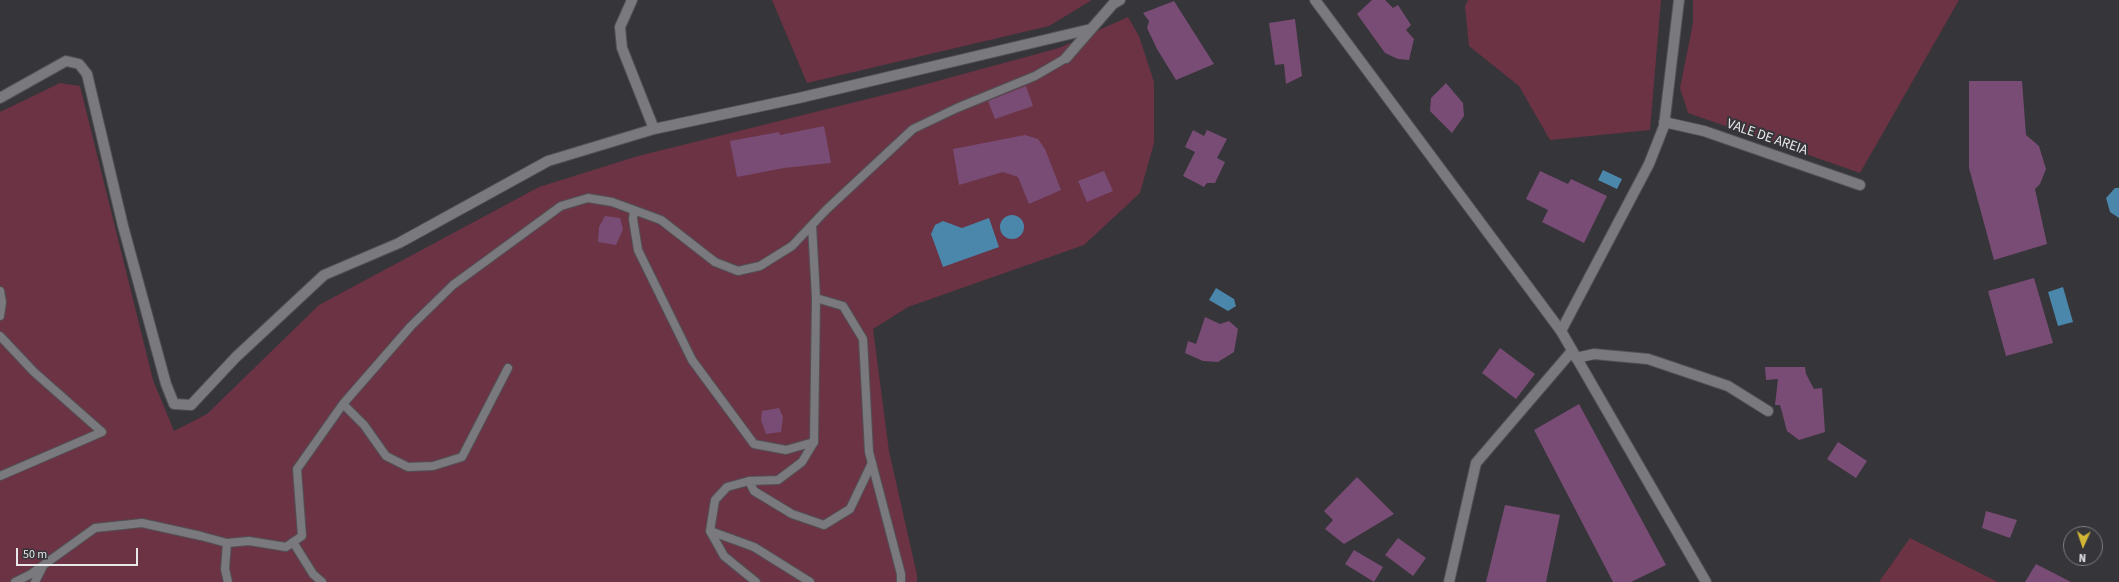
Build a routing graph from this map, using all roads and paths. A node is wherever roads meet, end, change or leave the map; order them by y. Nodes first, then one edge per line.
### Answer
1 (632, 0) edge
2 (1120, 0) edge
3 (1315, 0) edge
4 (1679, 0) edge
5 (1092, 29) junction
6 (1066, 58) joint
7 (0, 98) edge
8 (1664, 122) junction
9 (654, 129) junction
10 (1860, 185) dead end
11 (634, 210) junction
12 (812, 225) junction
13 (0, 291) edge
14 (816, 298) junction
15 (0, 316) edge
16 (1561, 331) junction
17 (0, 336) edge
18 (1574, 355) junction
19 (508, 368) dead end
20 (343, 404) junction
21 (1768, 411) dead end
22 (814, 442) junction
23 (872, 463) junction
24 (0, 476) edge
25 (748, 481) junction
26 (710, 531) junction
27 (293, 542) junction
28 (226, 543) junction
29 (45, 564) junction
30 (15, 582) edge
31 (35, 582) edge
32 (228, 582) edge
33 (322, 582) edge
34 (756, 582) edge
35 (810, 582) edge
36 (901, 582) edge
37 (1449, 582) edge
38 (1706, 582) edge

1 - 9 street
2 - 5 street
3 - 16 street
4 - 8 street
5 - 6 street
5 - 9 street
6 - 12 lane
7 - 9 street
8 - 10 street, VALE DE AREIA
8 - 16 street
11 - 12 lane
11 - 20 lane
11 - 22 lane
12 - 14 lane
13 - 15 lane
14 - 22 lane
14 - 23 lane
16 - 18 street
17 - 24 lane
18 - 21 street
18 - 37 street
18 - 38 street
19 - 20 lane
20 - 27 lane
22 - 25 lane
23 - 25 lane
23 - 36 lane
25 - 26 lane
26 - 34 lane
26 - 35 lane
27 - 28 lane
27 - 33 lane
28 - 29 lane
28 - 32 lane
29 - 30 lane
29 - 31 lane

